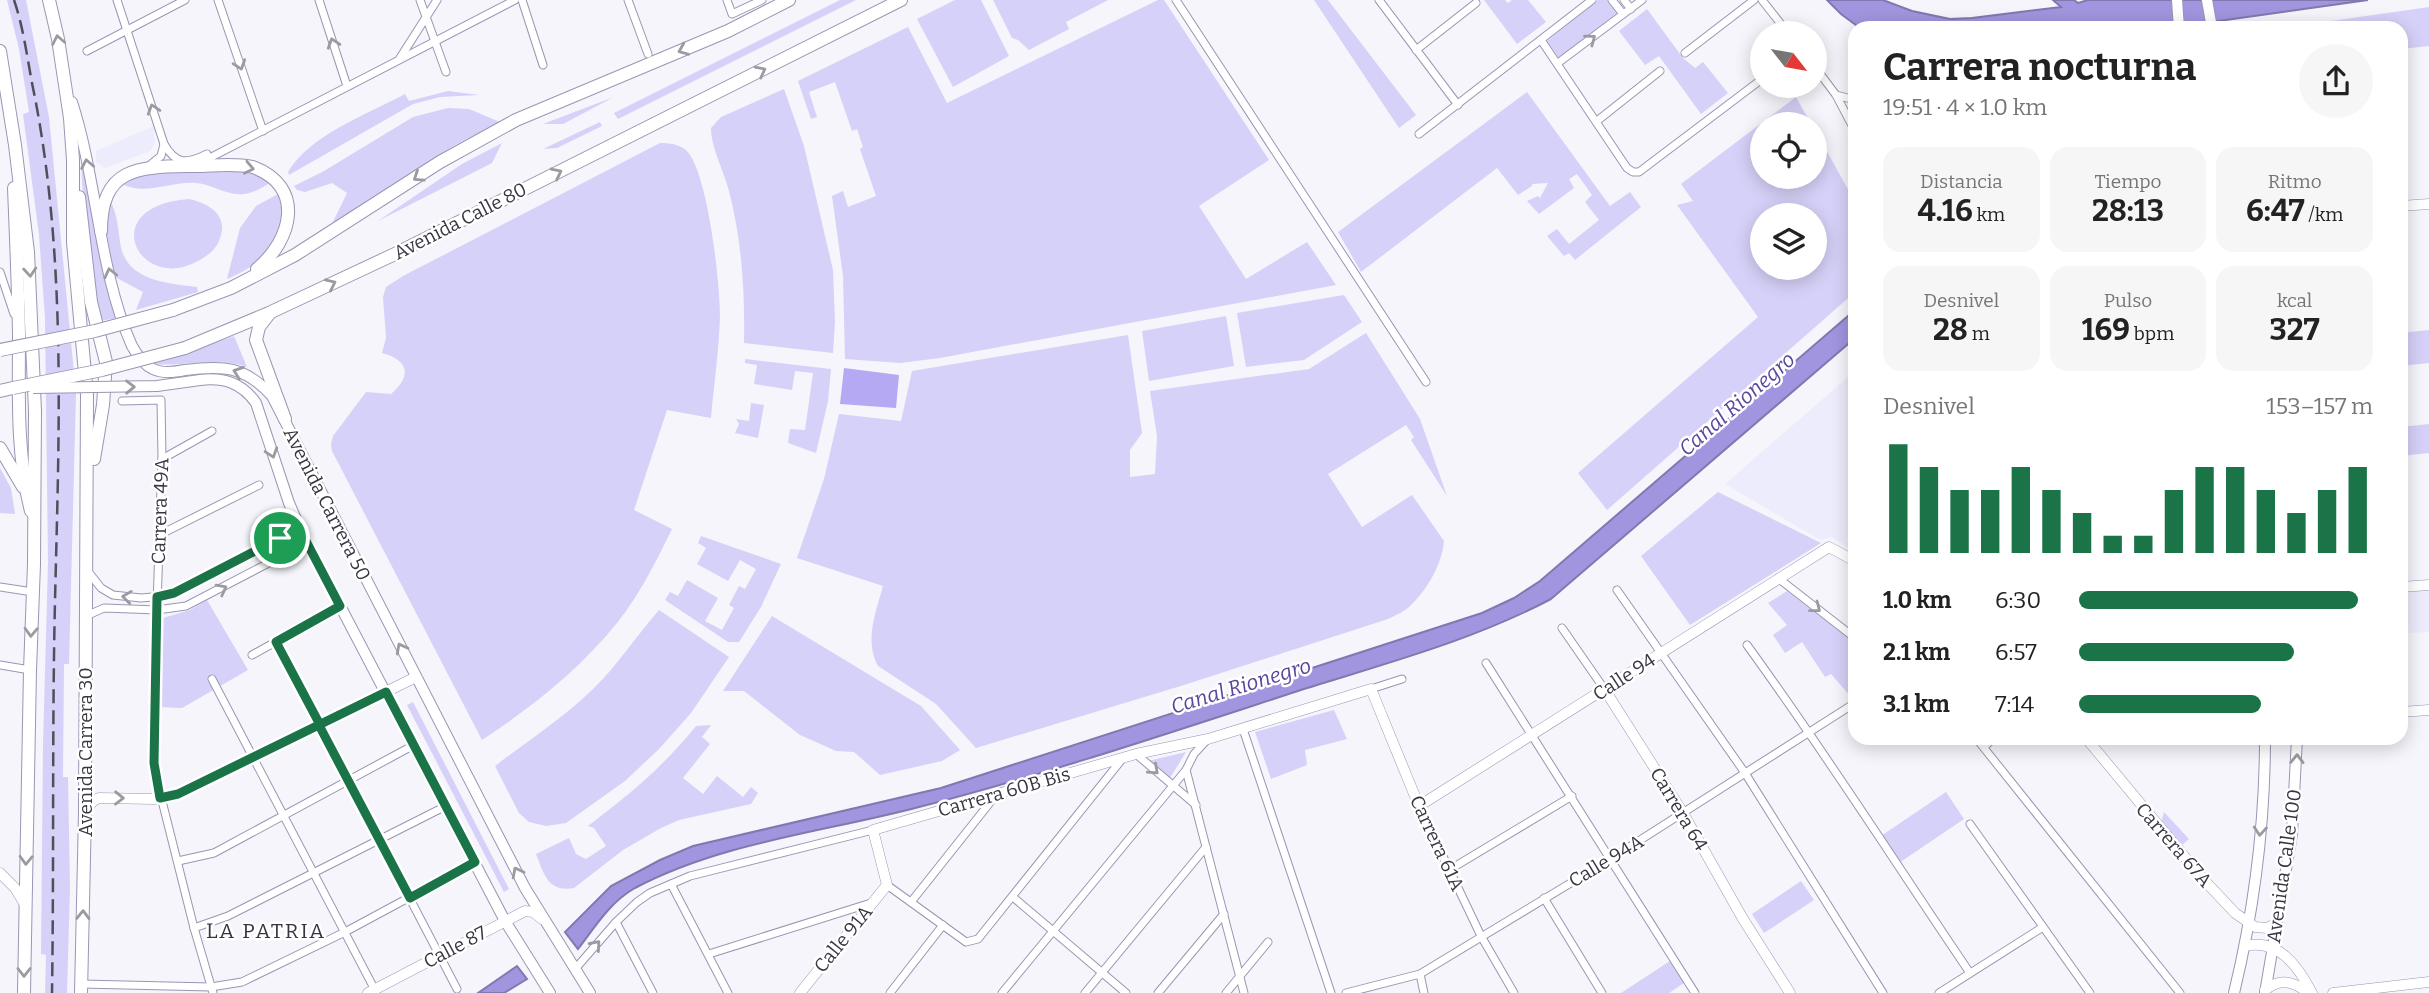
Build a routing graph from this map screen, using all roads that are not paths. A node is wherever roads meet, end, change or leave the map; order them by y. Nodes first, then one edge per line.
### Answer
1 (49, 0) edge
2 (117, 0) edge
3 (185, 0) edge
4 (218, 0) edge
5 (319, 0) edge
6 (420, 0) edge
7 (437, 0) edge
8 (515, 0) edge
9 (522, 0) edge
10 (628, 0) edge
11 (727, 0) edge
12 (762, 0) edge
13 (789, 0) edge
14 (901, 0) edge
15 (1176, 0) edge
16 (1378, 0) edge
17 (1592, 0) edge
18 (1612, 0) edge
19 (1624, 0) edge
20 (1643, 0) edge
21 (1754, 0) edge
22 (1762, 0) edge
23 (2177, 0) edge
24 (2207, 0) edge
25 (1476, 3) dead end
26 (1631, 9) junction
27 (1623, 14) junction
28 (426, 18) junction
29 (1779, 21) edge
30 (2178, 21) edge
31 (2211, 21) edge
32 (127, 29) junction
33 (1541, 40) junction
34 (434, 41) junction
35 (1416, 50) junction
36 (0, 51) edge
37 (87, 51) dead end
38 (1685, 53) dead end
39 (648, 54) dead end
40 (400, 59) junction
41 (1558, 63) junction
42 (543, 65) dead end
43 (1660, 71) dead end
44 (446, 72) dead end
45 (65, 80) junction
46 (1827, 83) edge
47 (347, 86) junction
48 (1750, 88) edge
49 (1836, 95) junction
50 (1848, 98) edge
51 (1458, 105) junction
52 (9, 107) junction
53 (1848, 118) edge
54 (1597, 121) junction
55 (263, 131) junction
56 (1419, 134) dead end
57 (164, 144) junction
58 (73, 160) junction
59 (194, 166) junction
60 (146, 167) junction
61 (2429, 204) edge
62 (2408, 206) edge
63 (101, 231) junction
64 (0, 272) edge
65 (231, 288) junction
66 (270, 313) junction
67 (19, 329) junction
68 (0, 350) edge
69 (1426, 382) dead end
70 (6, 390) edge
71 (122, 401) dead end
72 (285, 419) junction
73 (212, 431) dead end
74 (0, 448) edge
75 (162, 459) junction
76 (259, 485) dead end
77 (26, 491) junction
78 (87, 511) junction
79 (296, 522) junction
80 (35, 529) junction
81 (159, 535) junction
82 (307, 543) junction
83 (1848, 557) edge
84 (87, 570) junction
85 (1777, 578) junction
86 (2429, 585) edge
87 (2408, 586) edge
88 (0, 587) edge
89 (1617, 590) dead end
90 (33, 592) junction
91 (157, 597) junction
92 (340, 606) junction
93 (157, 610) junction
94 (86, 616) junction
95 (1562, 628) dead end
96 (1848, 633) edge
97 (276, 642) junction
98 (1746, 645) dead end
99 (1661, 652) junction
100 (252, 655) dead end
101 (1486, 663) dead end
102 (0, 665) edge
103 (30, 670) junction
104 (416, 677) junction
105 (212, 679) dead end
106 (1402, 679) dead end
107 (1371, 689) junction
108 (1605, 690) junction
109 (386, 692) junction
110 (1848, 708) edge
111 (2429, 710) edge
112 (2408, 712) edge
113 (320, 726) junction
114 (1243, 729) junction
115 (1810, 732) junction
116 (1532, 735) junction
117 (1208, 739) junction
118 (2092, 745) edge
119 (2265, 745) edge
120 (2297, 745) edge
121 (414, 746) junction
122 (1984, 747) edge
123 (1136, 754) junction
124 (1123, 757) junction
125 (253, 758) junction
126 (1186, 770) junction
127 (1745, 773) junction
128 (349, 782) junction
129 (1172, 786) junction
130 (996, 795) junction
131 (1572, 796) junction
132 (160, 798) junction
133 (1196, 805) junction
134 (446, 806) junction
135 (1419, 806) junction
136 (85, 813) junction
137 (1683, 813) junction
138 (284, 816) junction
139 (1970, 824) dead end
140 (873, 830) junction
141 (380, 841) junction
142 (1206, 848) junction
143 (1612, 858) junction
144 (178, 861) junction
145 (475, 862) junction
146 (1449, 870) junction
147 (0, 873) edge
148 (314, 874) junction
149 (671, 884) junction
150 (887, 885) junction
151 (1013, 897) junction
152 (410, 898) junction
153 (1544, 898) junction
154 (911, 902) junction
155 (24, 903) junction
156 (872, 903) junction
157 (1224, 914) junction
158 (542, 919) junction
159 (505, 921) junction
160 (616, 922) junction
161 (2248, 923) junction
162 (2277, 923) junction
163 (943, 925) junction
164 (2043, 927) junction
165 (194, 928) junction
166 (1054, 931) junction
167 (345, 932) junction
168 (1481, 936) junction
169 (1268, 942) dead end
170 (2245, 946) junction
171 (2273, 947) junction
172 (709, 954) junction
173 (439, 956) junction
174 (576, 968) junction
175 (1101, 972) junction
176 (1970, 973) junction
177 (1420, 974) junction
178 (1239, 976) junction
179 (2429, 982) edge
180 (81, 988) edge
181 (457, 989) dead end
182 (212, 990) edge
183 (2233, 990) edge
184 (373, 992) edge
185 (803, 992) edge
186 (2265, 992) edge
187 (24, 993) edge
188 (550, 993) edge
189 (590, 993) edge
190 (653, 993) edge
191 (728, 993) edge
192 (890, 993) edge
193 (1002, 993) edge
194 (1085, 993) edge
195 (1126, 993) edge
196 (1158, 993) edge
197 (1226, 993) edge
198 (1244, 993) edge
199 (1331, 993) edge
200 (1346, 993) edge
201 (1424, 993) edge
202 (1514, 993) edge
203 (1602, 993) edge
204 (1695, 993) edge
205 (1790, 993) edge
206 (1883, 993) edge
207 (1939, 993) edge
208 (2090, 993) edge
209 (2180, 993) edge
210 (2310, 993) edge
211 (2333, 993) edge

45 -> 1 highway, Avenida Carrera 30
2 - 32 street
3 - 32 street
4 -> 55 street
47 -> 5 street
6 - 28 street
7 - 28 street
8 - 34 street
9 - 42 street
10 - 39 street
11 - 12 street
13 -> 65 highway
66 -> 14 highway, Avenida Calle 80
15 - 69 street
16 - 35 street
17 - 33 street
18 - 27 street
19 - 26 street
20 - 26 street
21 - 38 street
22 - 29 street
23 - 30 main road
24 - 31 main road
25 - 35 street
26 - 27 street
41 -> 27 street
28 - 34 street
28 - 40 street
32 - 37 street
57 -> 32 street
33 - 41 street
33 - 51 street
34 - 40 street
34 - 44 street
35 - 51 street
36 - 52 highway
40 - 47 street
41 - 54 street
43 - 54 street
45 - 58 highway, Avenida Carrera 30
63 -> 45 main road, Avenida Carrera 50
46 - 49 street
47 - 55 street
48 - 54 street
49 - 50 street
49 - 53 street
51 - 56 street
52 - 67 highway
52 -> 80 highway
55 - 57 street
55 - 59 street
57 - 60 street
58 - 78 highway, Avenida Carrera 30
58 - 78 highway, Avenida Carrera 30
59 - 60 highway
59 -> 65 highway
60 - 63 highway
61 - 62 street
72 -> 63 main road, Avenida Carrera 50
64 - 67 street
65 - 68 highway, bridge
66 - 70 highway, Avenida Calle 80, bridge
66 - 72 highway
67 - 77 highway
70 -> 79 main road, Avenida Carrera 50, bridge
71 - 75 street, Carrera 49A
104 -> 72 main road, Avenida Carrera 50
73 - 75 street
74 - 77 highway
75 - 81 street, Carrera 49A
76 - 81 street
77 - 80 highway
78 - 84 highway, Avenida Carrera 30
79 - 82 main road, Avenida Carrera 50
79 - 91 street
80 - 90 highway
81 - 91 street, Carrera 49A
82 - 92 main road, Avenida Carrera 50
93 -> 82 street
83 - 85 street, Calle 94
91 -> 84 street
84 - 94 highway, Avenida Carrera 30
85 -> 96 street
85 - 99 street, Calle 94
86 - 87 street
88 - 90 street
89 - 99 street
90 -> 103 highway
91 - 93 street, Carrera 49A
92 - 97 street
92 - 109 main road, Avenida Carrera 50
93 - 94 street
93 - 132 street, Carrera 49A
94 - 136 highway, Avenida Carrera 30
95 - 108 street, Carrera 64
97 - 100 street
97 - 113 street
98 - 115 street
99 - 108 street, Calle 94
99 - 127 street
101 - 116 street
102 - 103 street
103 -> 155 highway
104 - 109 street
158 -> 104 main road, Avenida Carrera 50
105 - 125 street
106 - 107 street, Carrera 60B Bis
107 - 114 street, Carrera 60B Bis
107 - 135 street, Carrera 61A
108 - 116 street, Calle 94
108 - 137 street, Carrera 64
109 - 113 street
109 - 121 main road, Avenida Carrera 50
110 - 115 street, Calle 94A
111 - 112 street
113 - 125 street
113 - 128 street
114 - 117 street, Carrera 60B Bis
114 - 199 street
115 - 127 street, Calle 94A
115 - 176 street
116 - 131 street
116 - 135 street, Calle 94
117 - 123 street, Carrera 60B Bis
117 - 126 street
118 - 161 street, Carrera 67A
119 -> 161 main road, Avenida Calle 100
162 -> 120 main road, Avenida Calle 100
121 - 128 street
121 - 134 main road, Avenida Carrera 50
122 - 209 street
123 - 124 street, Carrera 60B Bis
123 -> 129 street
124 - 130 street, Carrera 60B Bis
124 - 151 street
125 - 132 street
125 - 138 street
126 - 129 street
126 - 133 street
127 - 137 street, Calle 94A
127 - 206 street
128 - 138 street
128 - 141 street
129 - 133 street
129 - 166 street
130 - 140 street, Carrera 60B Bis
130 - 154 street
131 - 143 street
131 - 146 street
136 -> 132 street
132 - 144 street, Carrera 49A
133 - 142 street
134 - 141 street
134 - 145 main road, Avenida Carrera 50
135 - 146 street, Carrera 61A
180 -> 136 highway, Avenida Carrera 30
137 - 143 street, Calle 94A
137 - 205 street, Carrera 64
138 - 144 street
138 - 148 street
139 - 164 street
140 - 149 street, Carrera 60B Bis
140 - 150 street
141 - 148 street
141 - 152 street
142 - 157 street
142 - 175 street
143 - 153 street, Calle 94A
143 - 204 street
144 - 165 street, Carrera 49A
145 - 152 street
145 - 159 main road, Avenida Carrera 50
146 - 168 street, Carrera 61A
147 - 155 street
148 - 165 street
148 - 167 street
149 - 160 street, Carrera 60B Bis
149 - 172 street
150 - 154 street
150 - 156 street, Calle 91A
151 - 163 street
151 - 166 street
152 - 167 street
152 - 173 street
153 - 168 street, Calle 94A
153 - 203 street
154 - 163 street
155 -> 187 highway
156 - 172 street
156 - 185 street, Calle 91A
157 - 178 street
157 - 196 street
158 - 159 street, Calle 87
158 - 174 main road, Avenida Carrera 50
159 - 173 street, Calle 87
159 - 188 main road, Avenida Carrera 50
174 -> 160 street, Carrera 60B Bis
160 - 190 street
161 - 162 street
161 - 170 main road, Avenida Calle 100
162 - 171 main road, Avenida Calle 100
163 - 192 street
164 - 176 street
164 - 208 street
165 - 182 street, Carrera 49A
166 - 175 street
166 - 193 street
167 - 182 street
167 - 184 street
168 - 177 street, Calle 94A
168 - 202 street, Carrera 61A
169 - 178 street
170 - 171 street
170 - 183 main road, Avenida Calle 100
171 - 186 main road, Avenida Calle 100
171 - 210 street
172 - 191 street
173 - 181 street
173 - 184 street, Calle 87
174 - 189 main road, Avenida Carrera 50
175 - 194 street
175 - 195 street
176 - 207 street
177 - 200 street, Calle 94A
177 - 201 street
178 - 197 street
178 - 198 street
179 - 211 street
180 - 182 street
186 - 210 street

